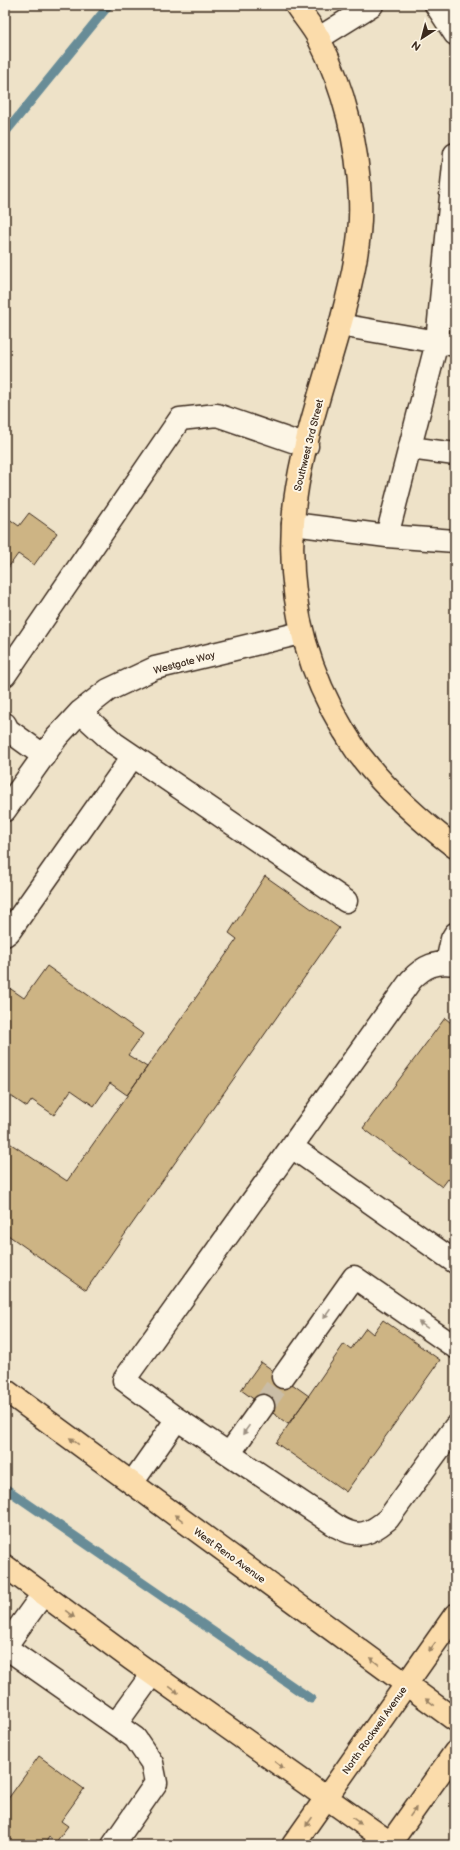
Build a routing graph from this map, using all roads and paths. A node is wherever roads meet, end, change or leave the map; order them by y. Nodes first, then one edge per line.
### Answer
1 (296, 5) edge
2 (372, 5) edge
3 (436, 5) edge
4 (455, 34) edge
5 (319, 38) junction
6 (455, 154) edge
7 (340, 325) junction
8 (446, 343) edge
9 (307, 446) junction
10 (410, 448) junction
11 (455, 454) edge
12 (293, 524) junction
13 (387, 536) junction
14 (455, 541) edge
15 (301, 633) junction
16 (5, 675) edge
17 (80, 712) junction
18 (5, 724) edge
19 (44, 756) junction
20 (133, 756) junction
21 (5, 810) edge
22 (455, 847) edge
23 (346, 901) dead end
24 (455, 934) edge
25 (5, 935) edge
26 (451, 964) edge
27 (292, 1147) junction
28 (455, 1262) edge
29 (455, 1347) edge
30 (283, 1377) tunnel mouth
31 (5, 1390) edge
32 (263, 1406) tunnel mouth
33 (177, 1419) junction
34 (455, 1427) edge
35 (229, 1454) junction
36 (132, 1484) junction
37 (5, 1566) edge
38 (42, 1594) junction
39 (455, 1615) edge
40 (5, 1647) edge
41 (152, 1674) junction
42 (406, 1684) junction
43 (455, 1720) edge
44 (116, 1724) junction
45 (455, 1752) edge
46 (325, 1799) junction
47 (455, 1816) edge
48 (455, 1821) edge
49 (391, 1844) edge
50 (113, 1845) edge
51 (293, 1845) edge

1 - 5 main road, Southwest 3rd Street
2 - 5 street
3 - 4 street
5 - 7 main road, Southwest 3rd Street
6 - 8 street
7 - 8 street
7 - 9 main road, Southwest 3rd Street
8 - 10 street
9 - 12 main road, Southwest 3rd Street
9 - 16 street
10 - 11 street
10 - 13 street
12 - 13 street
12 - 15 main road, Southwest 3rd Street
13 - 14 street
15 - 17 street, Westgate Way
15 - 22 main road, Southwest 3rd Street
17 - 19 street, Westgate Way
17 - 20 street
18 - 19 street
19 - 21 street, Westgate Way
20 - 23 street
20 - 25 street
24 - 26 street
26 - 27 street
27 - 28 street
27 - 33 street
29 -> 30 street
36 -> 31 main road, West Reno Avenue
32 -> 35 street
33 - 35 street
33 - 36 street
34 - 35 street
42 -> 36 main road, West Reno Avenue
37 - 38 main road
38 - 40 street
38 -> 41 main road
39 -> 42 main road, North Rockwell Avenue
40 - 44 street
41 - 44 street
41 -> 46 main road
43 -> 42 main road, West Reno Avenue
42 - 46 main road, North Rockwell Avenue
44 - 50 street
49 -> 45 main road
46 -> 49 main road
46 -> 51 main road, North Rockwell Avenue
47 - 48 path

